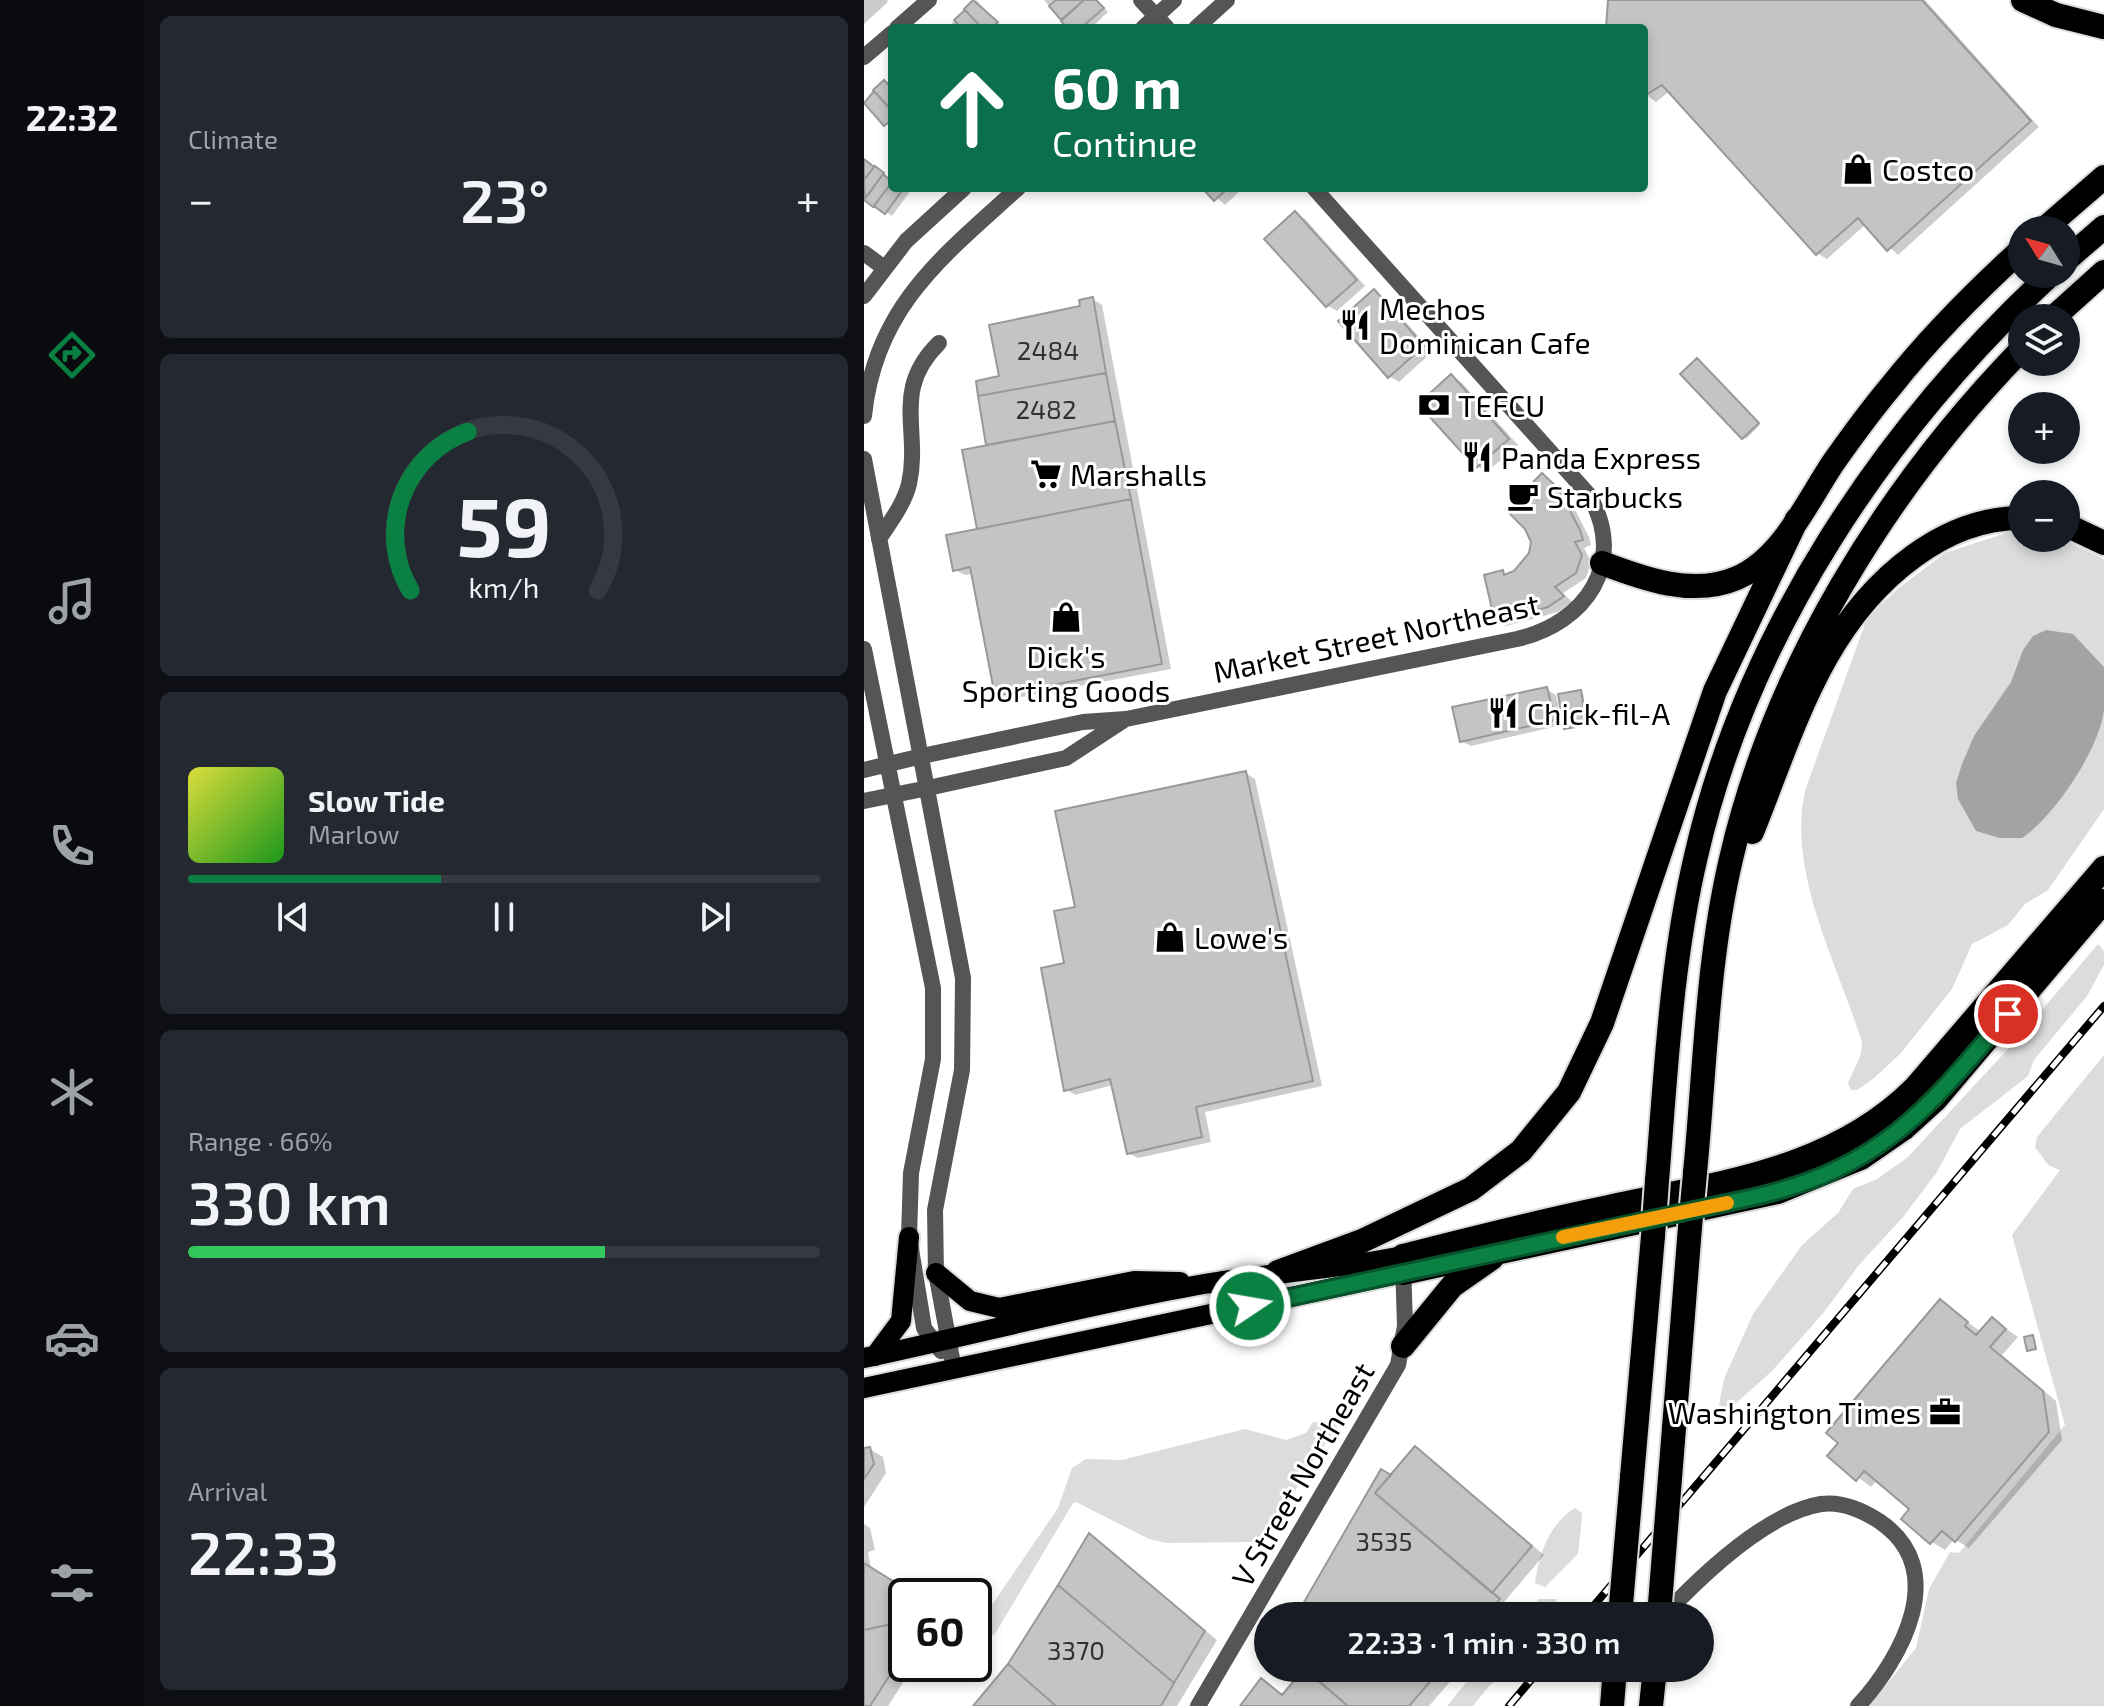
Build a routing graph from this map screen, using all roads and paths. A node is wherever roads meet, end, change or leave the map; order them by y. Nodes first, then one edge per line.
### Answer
1 (929, 0) edge
2 (1141, 0) edge
3 (1174, 0) edge
4 (1227, 0) edge
5 (2023, 0) edge
6 (1162, 22) edge
7 (902, 24) edge
8 (1200, 24) edge
9 (2104, 27) edge
10 (888, 36) edge
11 (864, 57) edge
12 (2104, 177) edge
13 (960, 192) edge
14 (1014, 192) edge
15 (1318, 192) edge
16 (2059, 216) edge
17 (2104, 227) edge
18 (2080, 248) edge
19 (864, 253) edge
20 (2008, 262) edge
21 (883, 267) junction
22 (2104, 272) edge
23 (2037, 288) edge
24 (864, 296) edge
25 (2069, 304) edge
26 (939, 343) dead end
27 (2008, 365) edge
28 (864, 416) edge
29 (864, 459) edge
30 (1797, 519) junction
31 (2008, 519) edge
32 (2080, 532) edge
33 (879, 539) junction
34 (2104, 543) edge
35 (1602, 563) junction
36 (864, 649) edge
37 (1126, 719) junction
38 (922, 756) junction
39 (888, 764) junction
40 (864, 770) edge
41 (928, 788) junction
42 (896, 794) junction
43 (864, 801) edge
44 (2104, 868) edge
45 (1723, 900) junction
46 (2104, 901) edge
47 (1471, 1189) junction
48 (909, 1237) junction
49 (1503, 1251) junction
50 (1403, 1264) junction
51 (1278, 1272) junction
52 (936, 1273) junction
53 (1200, 1285) junction
54 (942, 1341) junction
55 (1403, 1346) junction
56 (870, 1357) edge
57 (954, 1369) junction
58 (864, 1388) edge
59 (1621, 1602) edge
60 (1662, 1602) edge
61 (1677, 1602) edge
62 (1611, 1682) edge
63 (1616, 1682) edge
64 (1654, 1682) edge
65 (1198, 1706) edge
66 (1599, 1706) edge
67 (1612, 1706) edge
68 (1651, 1706) edge
69 (1858, 1706) edge

1 - 7 street
2 - 6 street
3 - 6 street
4 - 8 street
5 - 9 highway
10 - 11 street
12 - 16 highway
13 - 21 street
14 - 28 street
15 - 35 street, Market Street Northeast
17 - 18 highway
19 - 21 street
20 - 30 highway
21 - 24 street
22 - 25 highway
23 - 59 highway, bridge
26 - 33 street
27 - 45 highway
29 - 33 street
30 - 35 highway
30 - 47 highway
31 - 45 highway
32 - 34 highway
33 - 38 street
35 - 37 street, Market Street Northeast
36 - 39 street
37 - 38 street, Market Street Northeast
37 - 41 street, Market Street Northeast
38 - 39 street, Market Street Northeast
38 - 41 street
39 - 40 street, Market Street Northeast
39 - 42 street
41 - 42 street, Market Street Northeast
41 - 52 street
42 - 43 street, Market Street Northeast
42 - 48 street
44 - 50 highway
45 - 60 highway, bridge
46 - 49 highway
47 - 50 highway
47 - 51 highway
48 - 54 street
48 - 56 main road
49 - 50 highway
49 - 55 highway
50 - 51 main road
50 - 55 street, V Street Northeast
50 - 57 main road
51 - 53 main road
52 - 53 main road
52 - 54 street
53 - 54 main road
54 - 56 main road
54 - 57 street
55 - 65 street, V Street Northeast
57 - 58 main road
61 - 69 street
62 - 66 street
63 - 67 highway, bridge
64 - 68 highway

